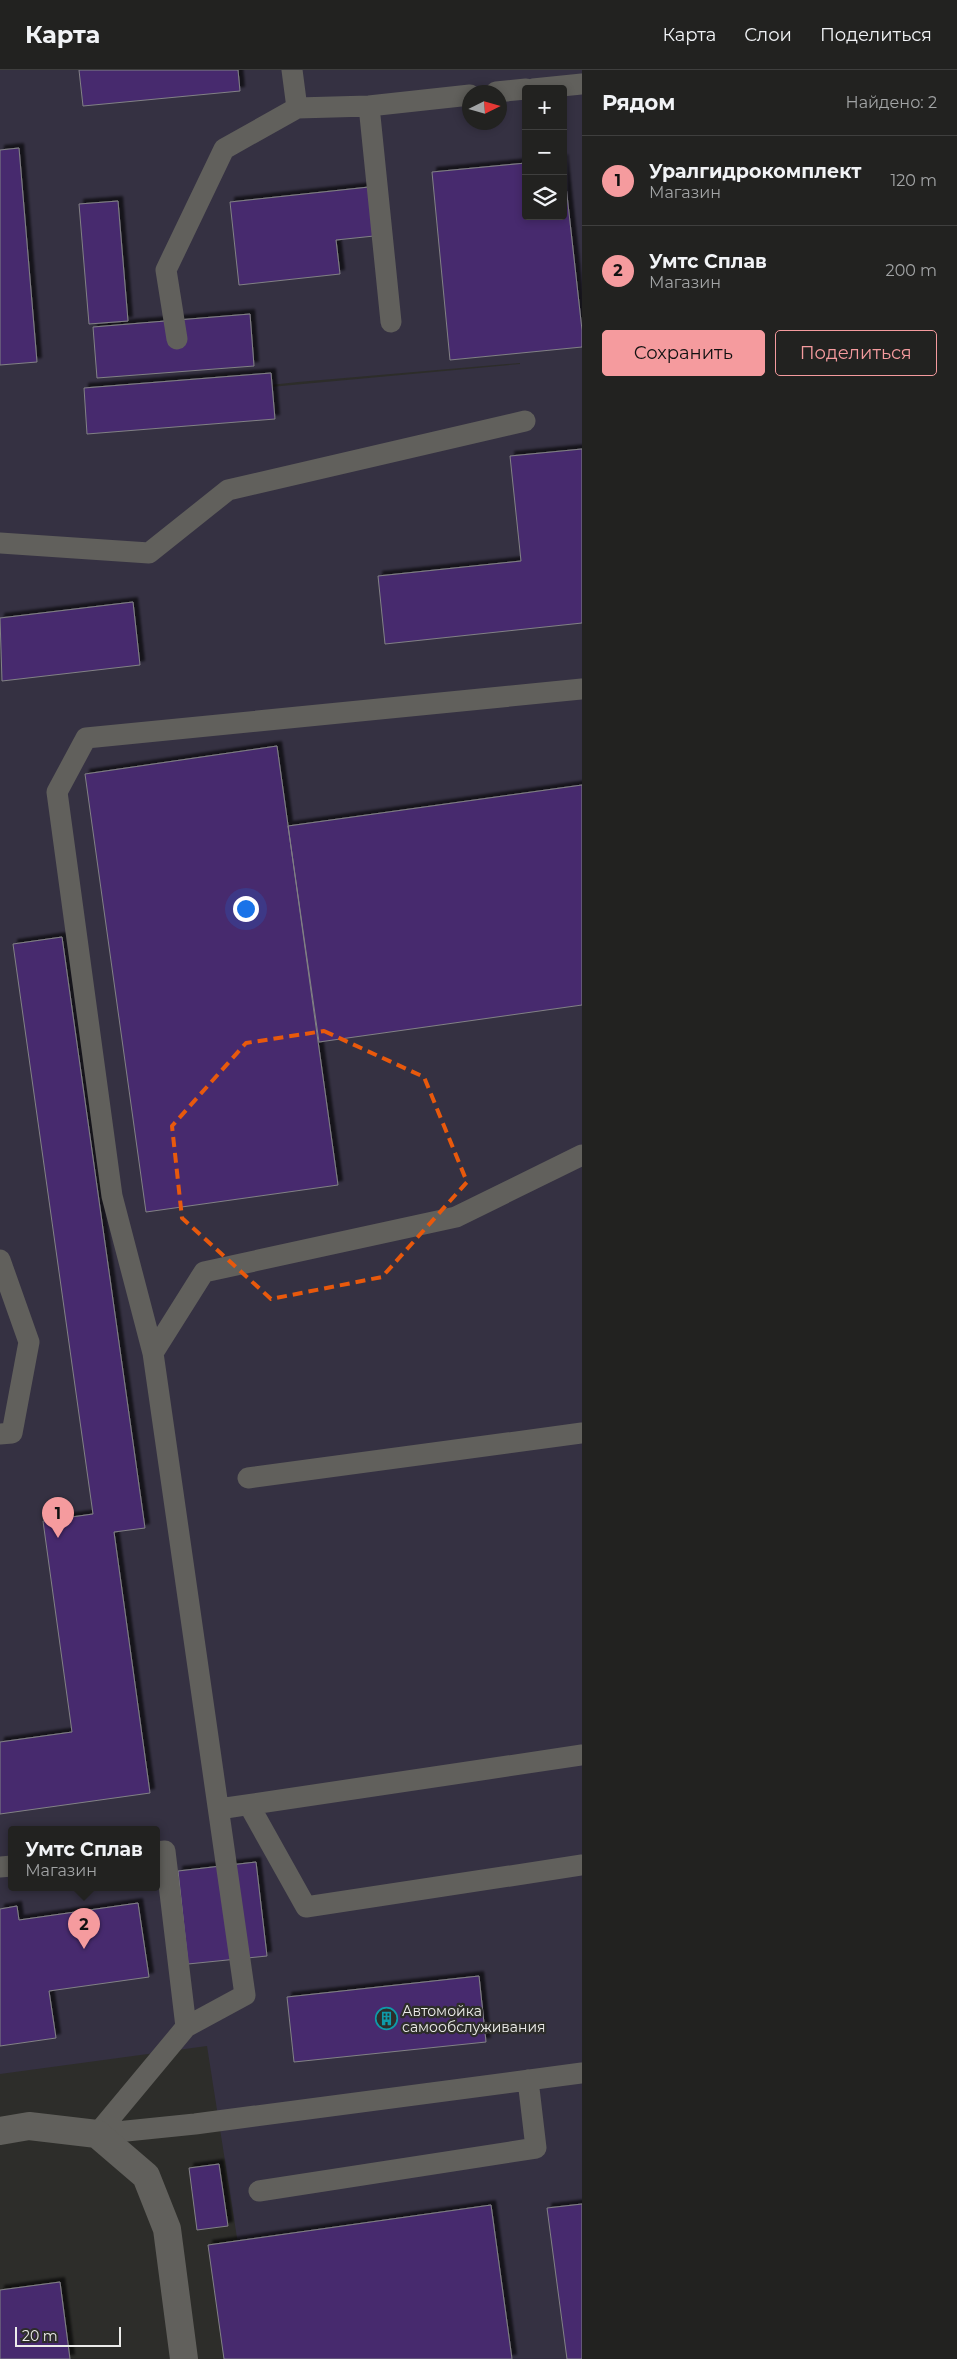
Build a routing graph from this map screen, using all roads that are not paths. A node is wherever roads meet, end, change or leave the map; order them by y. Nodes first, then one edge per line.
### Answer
1 (292, 70) edge
2 (582, 84) edge
3 (567, 86) edge
4 (522, 90) edge
5 (507, 91) edge
6 (462, 96) edge
7 (369, 106) junction
8 (297, 108) junction
9 (391, 322) dead end
10 (177, 339) dead end
11 (525, 421) dead end
12 (0, 543) edge
13 (582, 689) edge
14 (582, 1155) edge
15 (0, 1260) edge
16 (153, 1353) junction
17 (582, 1433) edge
18 (0, 1434) edge
19 (248, 1478) dead end
20 (582, 1755) edge
21 (249, 1805) junction
22 (219, 1809) junction
23 (160, 1852) edge
24 (582, 1865) edge
25 (186, 2027) junction
26 (582, 2073) edge
27 (528, 2080) junction
28 (0, 2131) edge
29 (97, 2134) junction
30 (259, 2191) dead end
31 (184, 2359) edge

1 - 8 lane
2 - 3 lane
4 - 5 lane
6 - 7 lane
7 - 8 lane
7 - 9 lane
8 - 10 lane
11 - 12 lane
13 - 16 lane
14 - 16 lane
15 - 18 lane
16 - 22 lane
17 - 19 lane
20 - 21 lane
21 - 22 lane
21 - 24 lane
22 - 25 lane
23 - 25 lane
25 - 29 lane
26 - 27 lane
27 - 29 lane
27 - 30 lane
28 - 29 street
29 - 31 street

